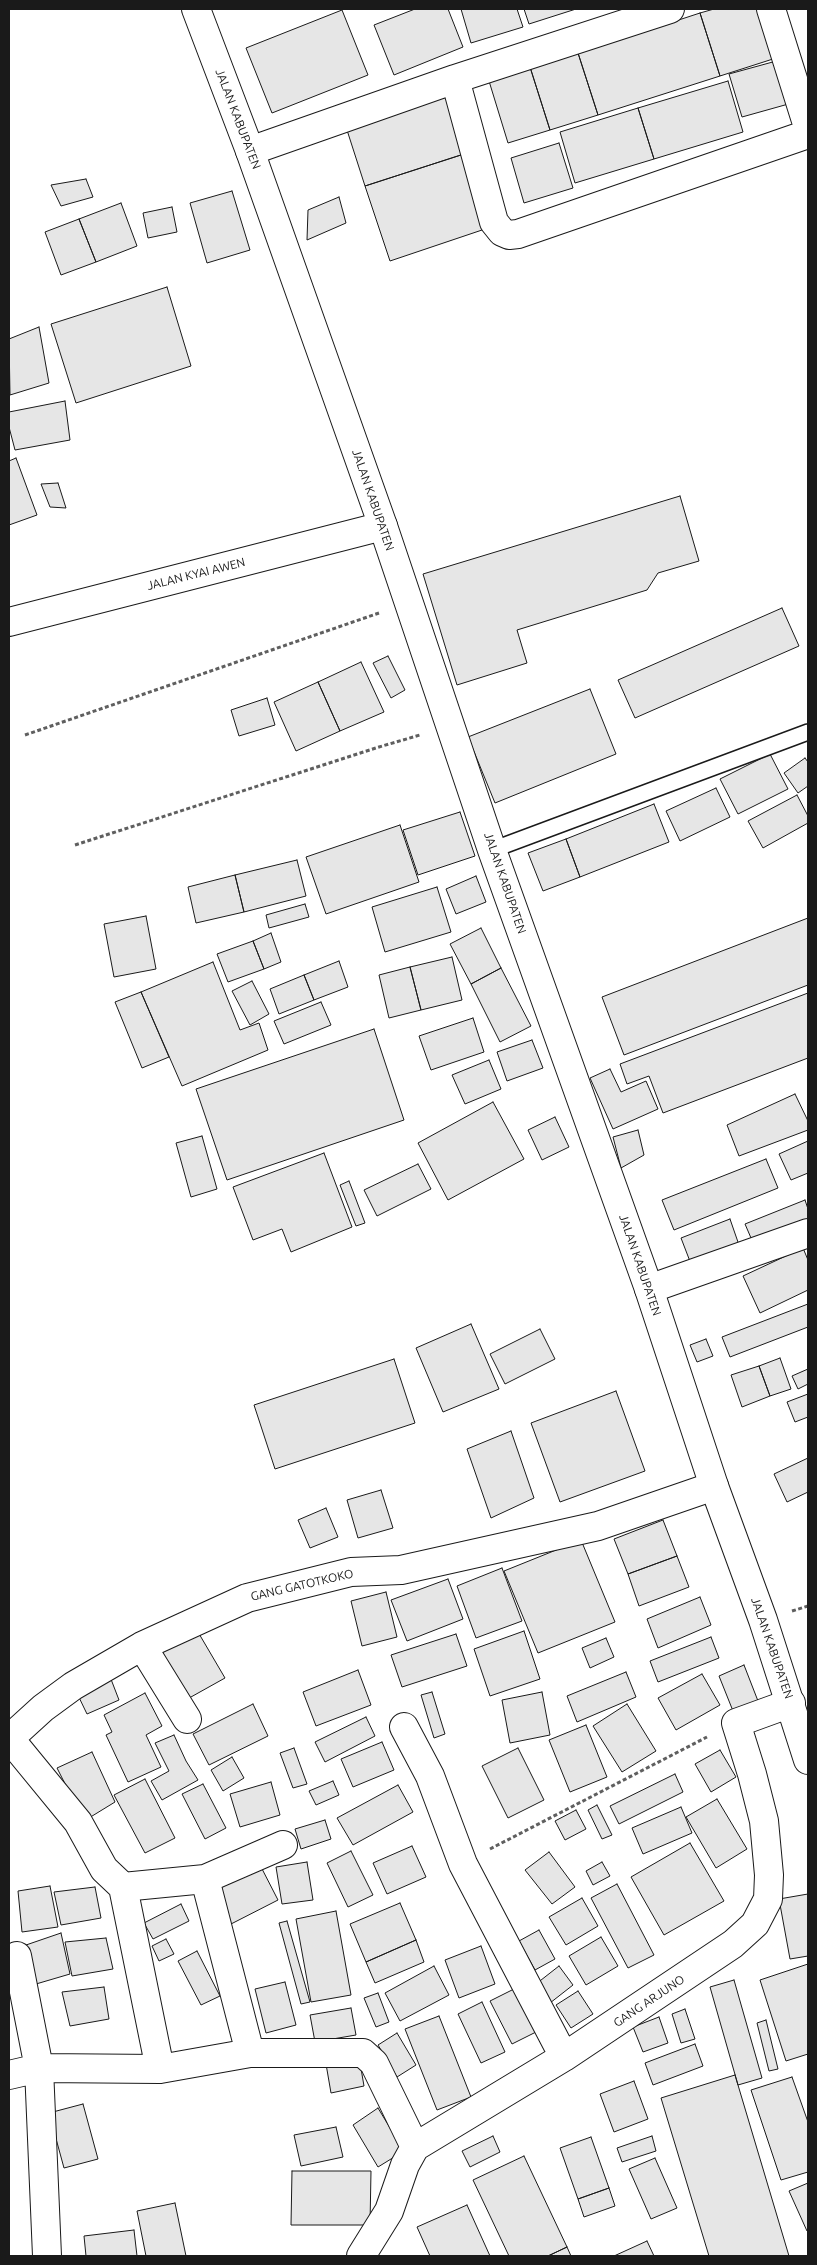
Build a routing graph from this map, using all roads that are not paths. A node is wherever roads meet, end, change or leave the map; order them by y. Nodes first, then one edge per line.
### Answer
1 (196, 9) edge
2 (670, 9) edge
3 (771, 9) edge
4 (455, 80) junction
5 (808, 127) edge
6 (808, 134) edge
7 (250, 152) junction
8 (383, 526) junction
9 (9, 622) edge
10 (808, 732) edge
11 (492, 850) junction
12 (808, 1233) edge
13 (649, 1289) junction
14 (714, 1486) junction
15 (142, 1646) junction
16 (792, 1703) junction
17 (187, 1719) dead end
18 (404, 1726) dead end
19 (9, 1739) edge
20 (808, 1760) edge
21 (283, 1845) dead end
22 (205, 1879) junction
23 (123, 1887) junction
24 (16, 1956) dead end
25 (250, 2053) junction
26 (564, 2058) junction
27 (38, 2068) junction
28 (160, 2069) junction
29 (9, 2076) edge
30 (415, 2148) junction
31 (47, 2256) edge
32 (361, 2256) edge

1 - 7 street, JALAN KABUPATEN
2 - 4 street
3 - 5 street
4 - 6 street
4 - 7 street
7 - 8 street, JALAN KABUPATEN
8 - 9 street, JALAN KYAI AWEN
8 - 11 street, JALAN KABUPATEN
10 - 11 lane
11 - 13 street, JALAN KABUPATEN
12 - 13 street
13 - 14 street, JALAN KABUPATEN
14 - 15 street, GANG GATOTKOKO
14 - 16 street, JALAN KABUPATEN
15 - 17 street
15 - 19 street, GANG GATOTKOKO
16 - 20 street, JALAN KABUPATEN
16 - 26 street, GANG ARJUNO
18 - 26 street
19 - 23 street
21 - 22 street
22 - 23 street
22 - 25 street
23 - 28 street
24 - 27 street
25 - 28 street
25 - 30 street
26 - 30 street, GANG ARJUNO
27 - 28 street
27 - 29 street
27 - 31 street
30 - 32 street

